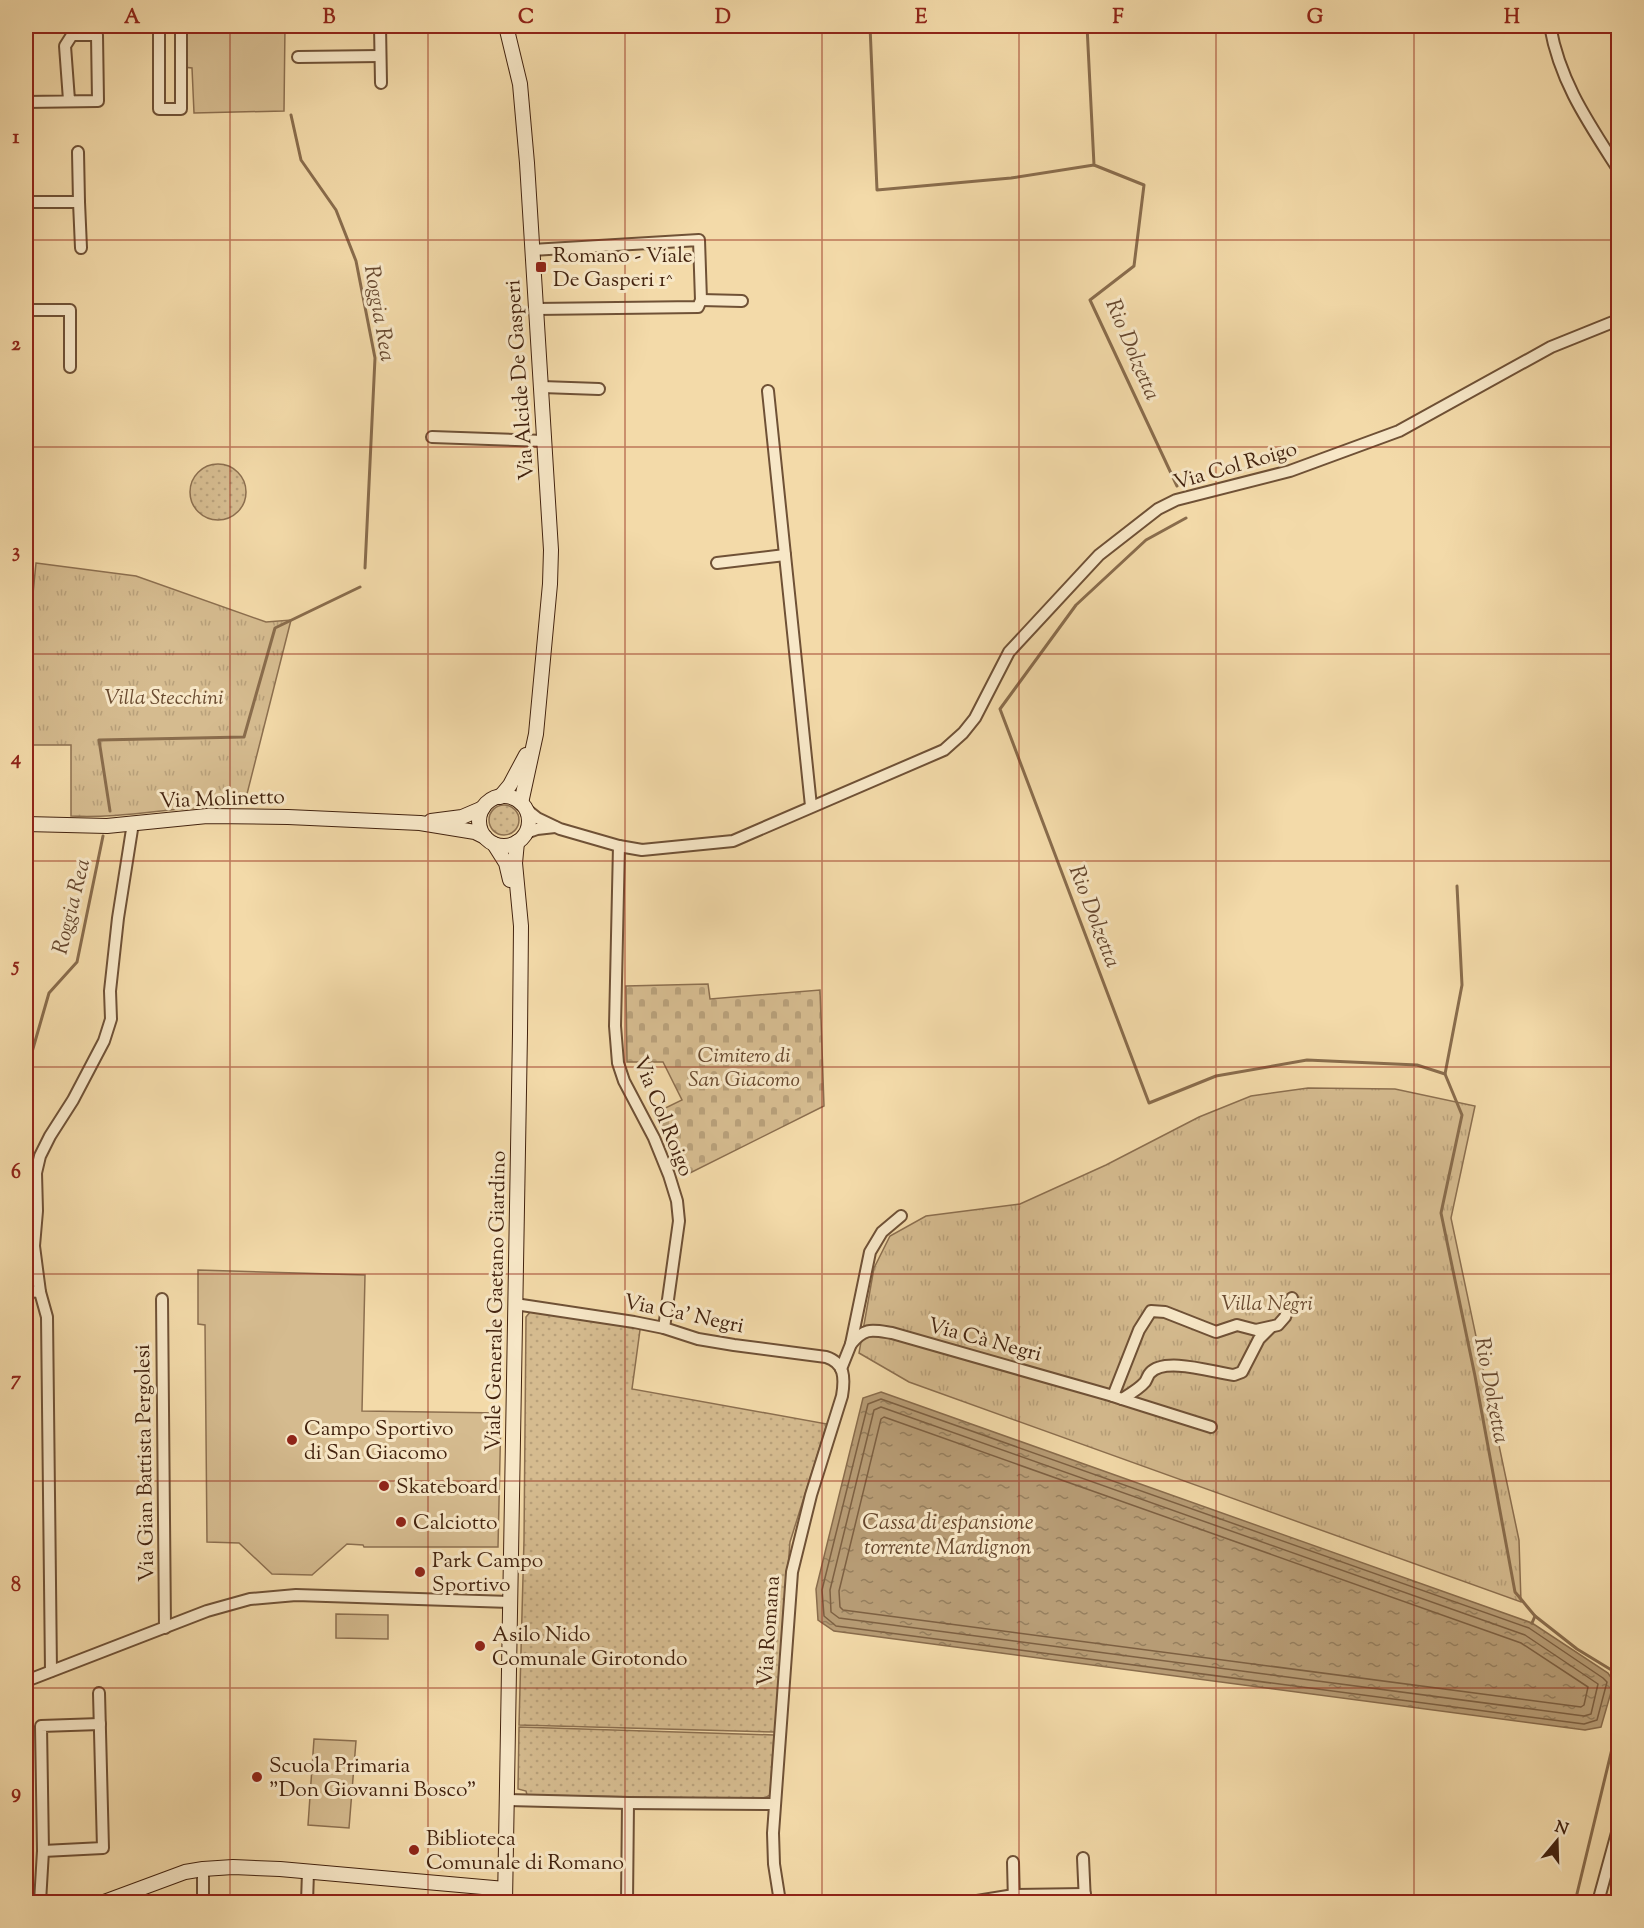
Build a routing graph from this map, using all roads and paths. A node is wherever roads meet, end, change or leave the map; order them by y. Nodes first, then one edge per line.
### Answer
1 (159, 26) edge
2 (181, 26) edge
3 (380, 26) edge
4 (506, 26) edge
5 (1550, 26) edge
6 (381, 56) junction
7 (298, 57) dead end
8 (381, 83) dead end
9 (69, 100) junction
10 (26, 102) edge
11 (78, 152) dead end
12 (1618, 169) edge
13 (26, 202) edge
14 (79, 202) junction
15 (81, 248) dead end
16 (532, 250) junction
17 (701, 300) junction
18 (741, 301) dead end
19 (536, 309) junction
20 (26, 310) edge
21 (1618, 320) edge
22 (70, 367) dead end
23 (542, 387) junction
24 (599, 389) dead end
25 (768, 391) dead end
26 (432, 437) dead end
27 (545, 441) junction
28 (785, 555) junction
29 (717, 563) dead end
30 (536, 734) junction
31 (500, 797) junction
32 (811, 806) junction
33 (524, 807) junction
34 (483, 808) junction
35 (133, 823) junction
36 (420, 823) junction
37 (26, 824) edge
38 (556, 827) junction
39 (521, 838) junction
40 (490, 840) junction
41 (619, 846) junction
42 (520, 916) junction
43 (901, 1216) dead end
44 (26, 1291) edge
45 (40, 1292) junction
46 (1292, 1298) dead end
47 (162, 1299) dead end
48 (515, 1304) junction
49 (664, 1328) junction
50 (1270, 1328) junction
51 (851, 1344) junction
52 (842, 1369) junction
53 (1117, 1397) junction
54 (1211, 1427) dead end
55 (510, 1602) junction
56 (165, 1628) junction
57 (51, 1671) junction
58 (26, 1681) edge
59 (99, 1692) dead end
60 (100, 1724) junction
61 (506, 1800) junction
62 (628, 1803) junction
63 (774, 1804) junction
64 (1618, 1829) edge
65 (1617, 1843) edge
66 (43, 1851) junction
67 (1083, 1858) dead end
68 (1013, 1862) dead end
69 (203, 1869) junction
70 (308, 1872) junction
71 (505, 1896) edge
72 (1085, 1898) edge
73 (1014, 1899) edge
74 (40, 1902) edge
75 (104, 1902) edge
76 (203, 1902) edge
77 (307, 1902) edge
78 (627, 1902) edge
79 (780, 1902) edge
80 (970, 1902) edge
81 (1598, 1902) edge

1 - 2 street
3 - 6 street
4 - 16 main road, Via Alcide De Gasperi
5 - 12 street
6 - 7 street
6 - 8 street
9 - 9 street
9 - 10 street
11 - 14 street
13 - 14 street
14 - 15 street
16 - 17 street
16 - 19 main road, Via Alcide De Gasperi
17 - 18 street
17 - 19 street
19 - 23 main road, Via Alcide De Gasperi
20 - 22 street
21 - 32 street, Via Col Roigo
23 - 24 street
23 - 27 main road, Via Alcide De Gasperi
25 - 28 street
26 - 27 street
27 - 30 main road, Via Alcide De Gasperi
28 - 29 street
28 - 32 street
30 - 31 main road, Via Alcide De Gasperi
30 - 33 main road, Via Alcide De Gasperi
31 - 33 main road
31 - 34 main road
32 - 41 street, Via Col Roigo
33 - 38 street, Via Col Roigo
33 - 39 main road
34 - 36 main road, Via Molinetto
34 - 40 main road
35 - 36 main road, Via Molinetto
35 - 37 main road, Via Molinetto
35 - 45 street
36 - 40 main road, Via Molinetto
38 - 39 street, Via Col Roigo
38 - 41 street, Via Col Roigo
39 - 40 main road
39 - 42 main road, Viale Generale Gaetano Giardino
40 - 42 main road, Viale Generale Gaetano Giardino
41 - 49 street, Via Col Roigo
42 - 48 main road, Viale Generale Gaetano Giardino
43 - 51 street
44 - 45 street
45 - 57 street
46 - 50 street
47 - 56 street, Via Gian Battista Pergolesi
48 - 49 street, Via Ca' Negri
48 - 55 main road, Viale Generale Gaetano Giardino
49 - 52 street, Via Ca' Negri
50 - 53 street
50 - 53 street
51 - 52 street
51 - 53 street, Via Cà Negri
52 - 63 street, Via Romana
53 - 54 street, Via Cà Negri
55 - 56 street
55 - 61 main road, Viale Generale Gaetano Giardino
56 - 57 street
57 - 58 street
59 - 60 street
60 - 66 street
60 - 66 street
61 - 62 street
61 - 71 main road, Viale Generale Gaetano Giardino
62 - 63 street
62 - 78 street
63 - 79 street, Via Romana
64 - 65 street
65 - 81 street
66 - 74 street
67 - 72 street
68 - 73 street
69 - 70 main road
69 - 75 main road
69 - 76 street
70 - 71 main road
70 - 77 street
72 - 73 street
73 - 80 street

